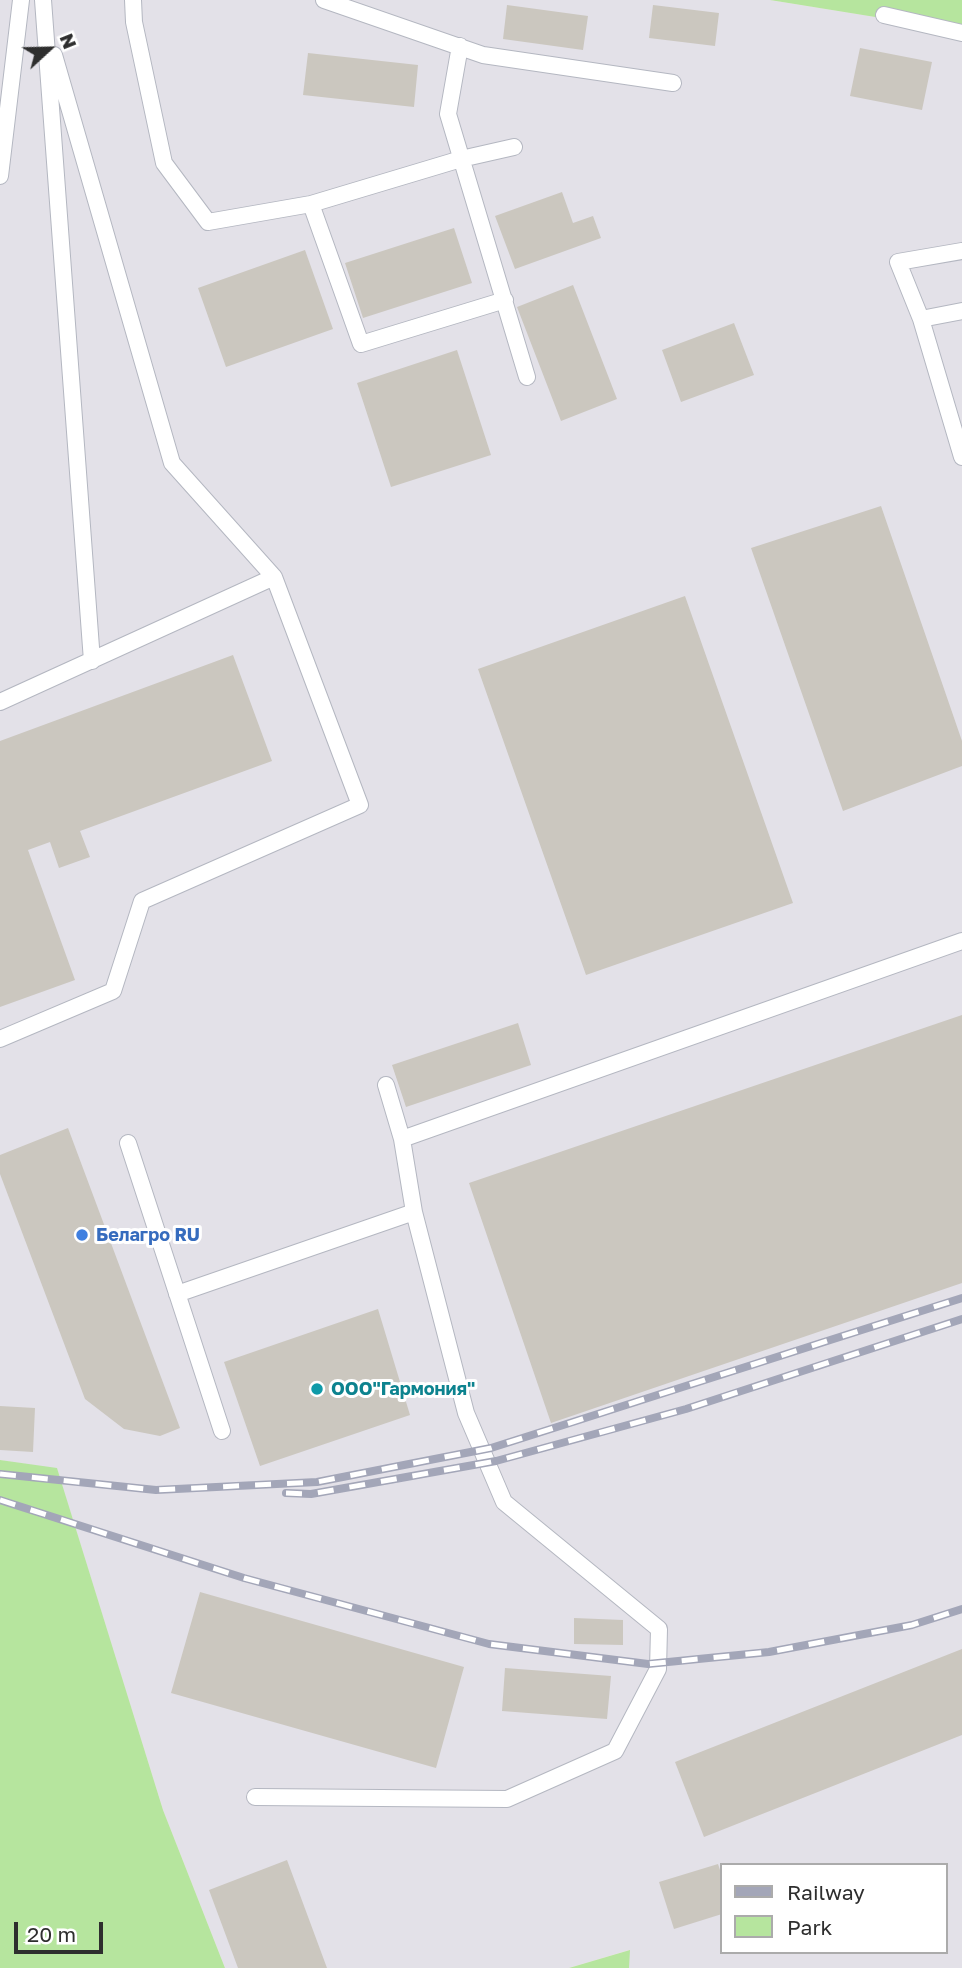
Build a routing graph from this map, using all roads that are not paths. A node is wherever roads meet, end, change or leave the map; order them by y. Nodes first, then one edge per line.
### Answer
1 (21, 0) edge
2 (43, 0) edge
3 (132, 0) edge
4 (324, 0) edge
5 (884, 15) dead end
6 (44, 22) junction
7 (962, 33) edge
8 (460, 46) junction
9 (673, 83) dead end
10 (514, 147) dead end
11 (461, 159) junction
12 (0, 176) edge
13 (311, 204) junction
14 (962, 251) edge
15 (505, 300) junction
16 (962, 311) edge
17 (921, 319) junction
18 (527, 377) dead end
19 (962, 457) edge
20 (274, 577) junction
21 (92, 661) junction
22 (0, 702) edge
23 (962, 941) edge
24 (0, 1039) edge
25 (386, 1086) dead end
26 (402, 1139) junction
27 (128, 1143) dead end
28 (414, 1212) junction
29 (177, 1294) junction
30 (222, 1431) dead end
31 (255, 1797) dead end

1 - 12 lane
2 - 6 lane
3 - 13 lane
4 - 8 lane
5 - 7 lane
6 - 20 lane
6 - 21 lane
8 - 9 lane
8 - 11 lane
10 - 11 lane
11 - 13 lane
11 - 15 lane
13 - 15 lane
14 - 17 lane
15 - 18 lane
16 - 17 lane
17 - 19 lane
20 - 21 lane
20 - 24 lane
21 - 22 lane
23 - 26 lane
25 - 26 lane
26 - 28 lane
27 - 29 lane
28 - 29 lane
28 - 31 lane
29 - 30 lane

